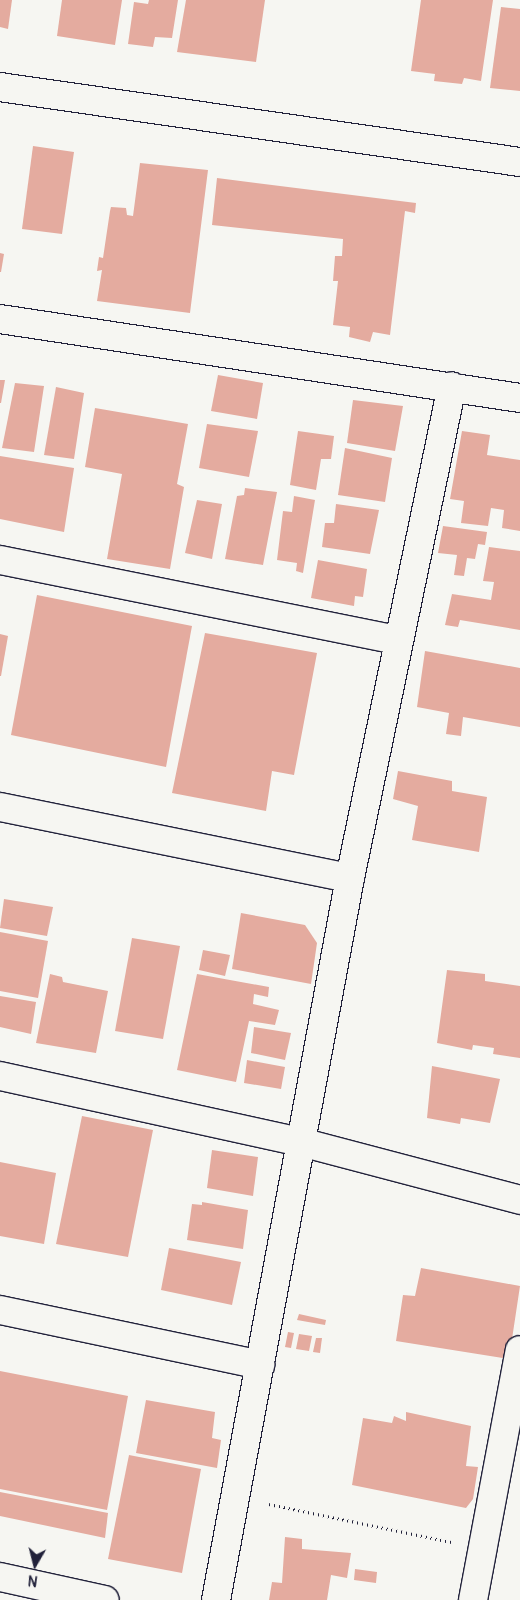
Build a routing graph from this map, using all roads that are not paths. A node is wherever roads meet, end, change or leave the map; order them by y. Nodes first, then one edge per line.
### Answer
1 (0, 87) edge
2 (520, 162) edge
3 (0, 319) edge
4 (452, 386) junction
5 (520, 398) edge
6 (0, 560) edge
7 (398, 640) junction
8 (0, 807) edge
9 (350, 878) junction
10 (0, 1076) edge
11 (301, 1142) junction
12 (520, 1200) edge
13 (0, 1310) edge
14 (520, 1350) edge
15 (260, 1365) junction
16 (0, 1577) edge
17 (105, 1600) edge
18 (216, 1600) edge
19 (473, 1600) edge

1 - 2 street
3 - 4 street
4 - 5 street
4 - 7 street
6 - 7 street
7 - 9 street
8 - 9 street
9 - 11 street
10 - 11 street
11 - 12 street
11 - 15 street
13 - 15 street
14 - 19 street
15 - 18 street
16 - 17 street

